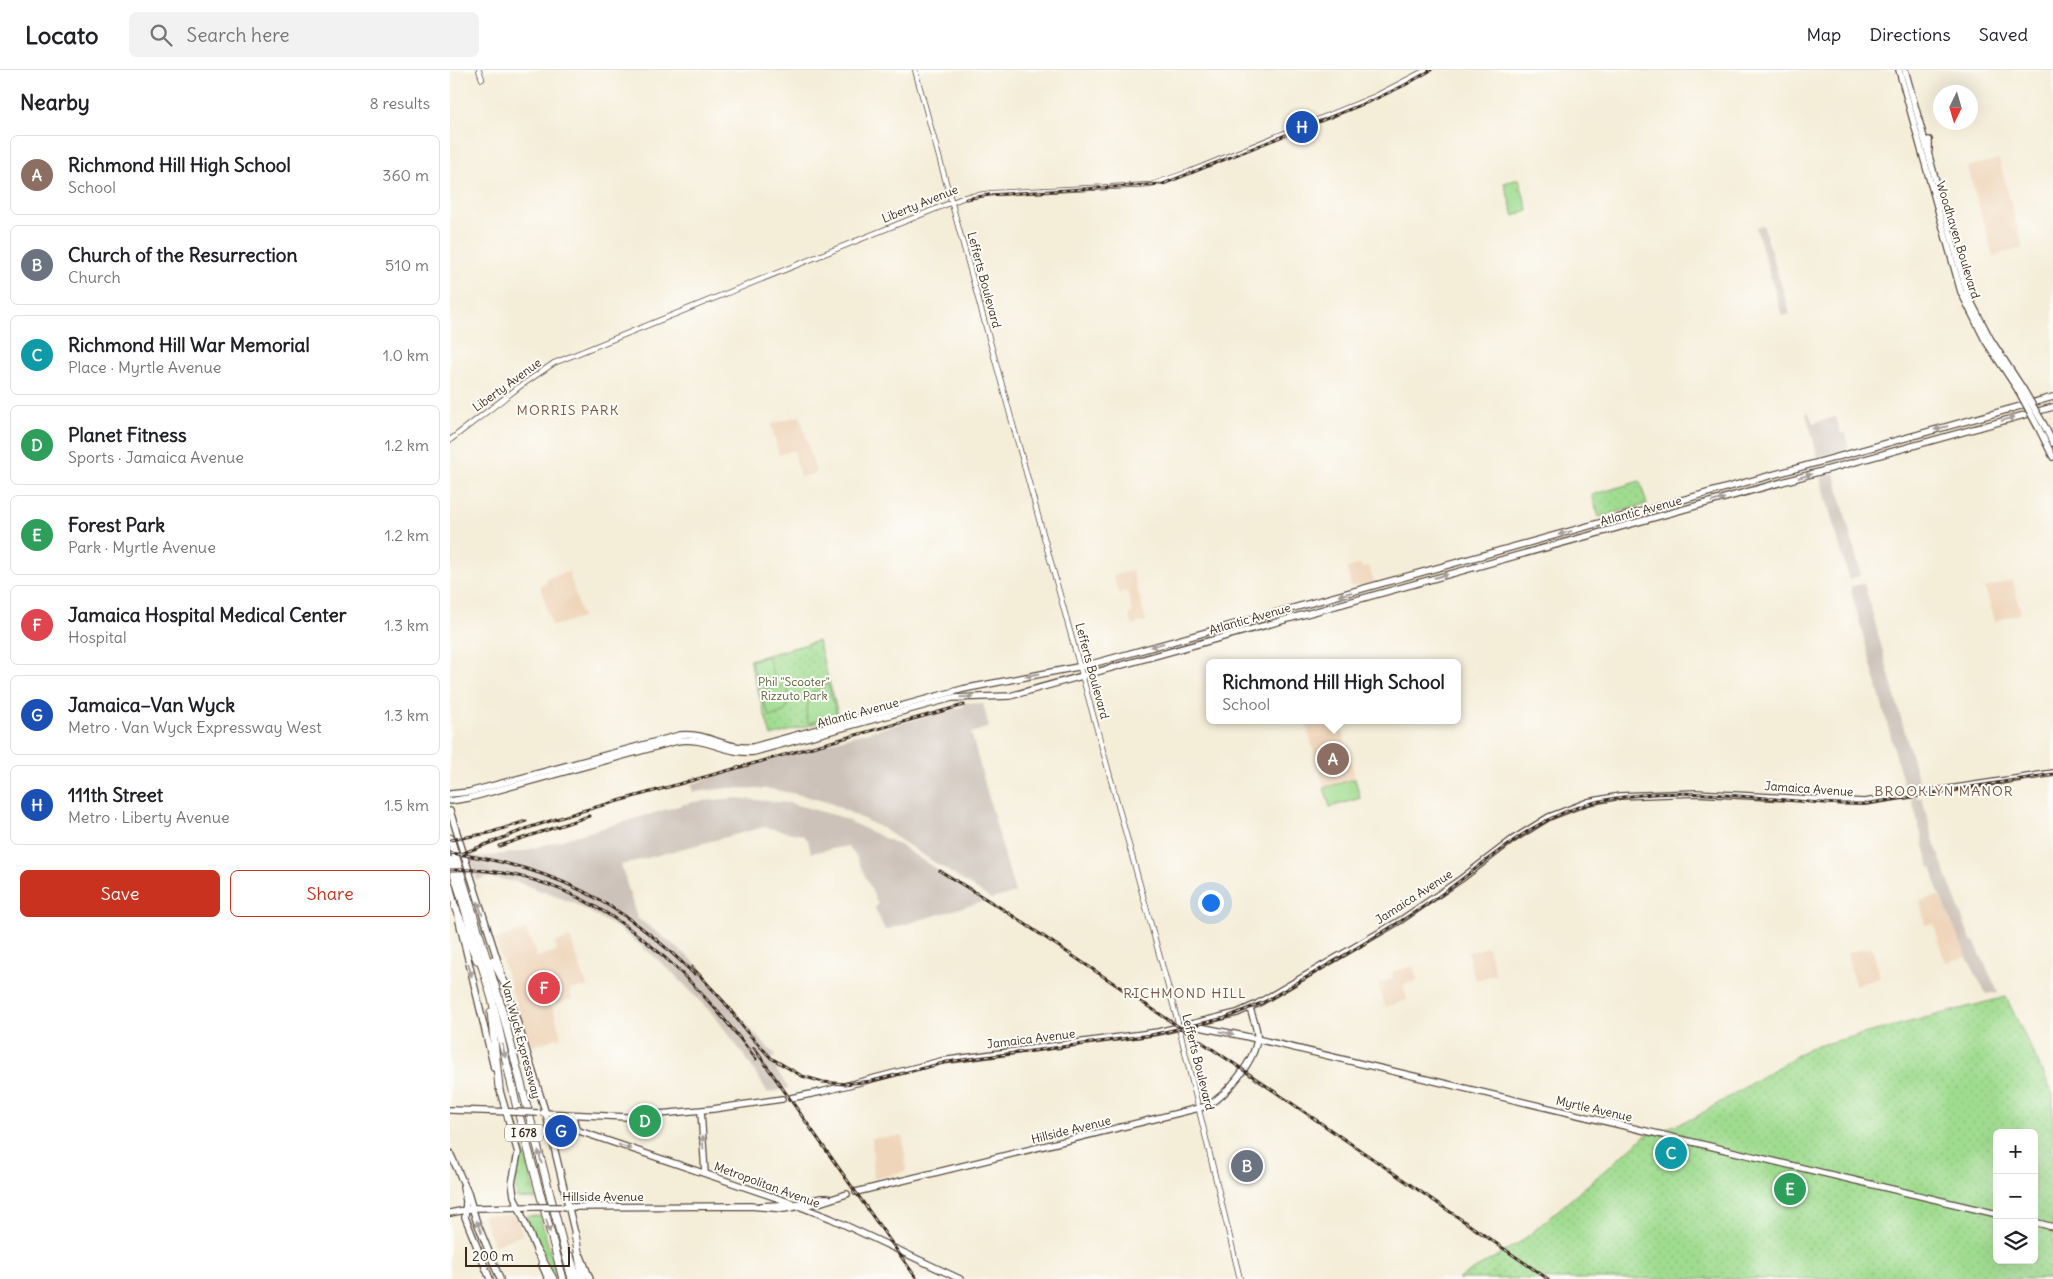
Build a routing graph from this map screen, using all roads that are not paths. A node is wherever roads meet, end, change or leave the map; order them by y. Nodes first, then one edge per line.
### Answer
1 (479, 70) edge
2 (915, 70) edge
3 (1426, 70) edge
4 (1899, 70) edge
5 (1905, 70) edge
6 (482, 79) dead end
7 (1929, 140) dead end
8 (1928, 155) junction
9 (952, 202) junction
10 (1944, 230) junction
11 (1941, 241) dead end
12 (2021, 389) junction
13 (2053, 397) edge
14 (2053, 407) edge
15 (2041, 426) junction
16 (450, 440) edge
17 (2053, 443) edge
18 (2053, 457) edge
19 (1080, 666) junction
20 (1083, 675) junction
21 (2053, 773) edge
22 (450, 794) edge
23 (450, 800) edge
24 (450, 811) edge
25 (450, 838) edge
26 (450, 860) edge
27 (450, 886) edge
28 (455, 907) junction
29 (482, 938) junction
30 (485, 974) junction
31 (506, 986) junction
32 (488, 987) junction
33 (1250, 1008) junction
34 (1207, 1020) junction
35 (1187, 1025) junction
36 (1179, 1027) junction
37 (1210, 1030) junction
38 (1257, 1040) junction
39 (499, 1087) junction
40 (791, 1098) dead end
41 (782, 1099) dead end
42 (1199, 1109) junction
43 (450, 1110) edge
44 (701, 1111) junction
45 (506, 1112) junction
46 (546, 1114) junction
47 (573, 1115) junction
48 (450, 1153) edge
49 (705, 1174) junction
50 (463, 1185) junction
51 (856, 1192) dead end
52 (847, 1194) dead end
53 (763, 1195) junction
54 (829, 1198) junction
55 (773, 1204) junction
56 (792, 1204) junction
57 (517, 1207) junction
58 (569, 1207) junction
59 (756, 1207) junction
60 (799, 1207) junction
61 (473, 1208) junction
62 (465, 1209) junction
63 (450, 1213) edge
64 (1993, 1213) edge
65 (556, 1221) junction
66 (2038, 1223) edge
67 (2053, 1227) edge
68 (575, 1234) junction
69 (537, 1251) junction
70 (490, 1279) edge
71 (500, 1279) edge
72 (548, 1279) edge
73 (553, 1279) edge
74 (564, 1279) edge
75 (572, 1279) edge
76 (577, 1279) edge
77 (583, 1279) edge
78 (590, 1279) edge
79 (960, 1279) edge
80 (1240, 1279) edge

1 - 6 street
2 - 9 street, Lefferts Boulevard
3 - 9 street, Liberty Avenue
4 - 10 main road, Woodhaven Boulevard
5 - 8 main road, Woodhaven Boulevard
7 - 8 main road
8 - 12 main road, Woodhaven Boulevard
9 - 16 street, Liberty Avenue
9 - 19 street, Lefferts Boulevard
10 - 11 main road
10 - 12 main road, Woodhaven Boulevard
12 - 15 main road, Woodhaven Boulevard, bridge
13 -> 19 main road, Atlantic Avenue
20 -> 14 main road, Atlantic Avenue
15 - 17 main road, Woodhaven Boulevard
15 - 18 main road, Woodhaven Boulevard
19 - 20 street, Lefferts Boulevard
19 -> 22 main road, Atlantic Avenue
23 -> 20 main road, Atlantic Avenue
20 - 36 street, Lefferts Boulevard
21 - 33 main road, Jamaica Avenue
31 -> 24 main road
25 - 29 highway, Van Wyck Expressway / I 678
26 - 30 highway, Van Wyck Expressway / I 678
27 - 28 main road
28 - 30 highway
28 -> 39 main road
29 - 31 highway
65 -> 29 highway, Van Wyck Expressway / I 678
30 - 32 highway, Van Wyck Expressway / I 678
31 - 46 main road
32 - 39 highway
32 -> 74 highway, Van Wyck Expressway / I 678
33 - 34 main road, Jamaica Avenue
33 - 38 main road
34 - 35 main road, Jamaica Avenue
34 - 37 main road
35 - 36 main road, Jamaica Avenue
35 - 37 main road, Myrtle Avenue
36 - 40 main road, Jamaica Avenue
36 - 42 street, Lefferts Boulevard
37 -> 38 main road, Myrtle Avenue
38 - 42 main road, Hillside Avenue
38 - 64 main road, Myrtle Avenue
39 - 45 main road
41 - 44 main road
42 - 51 main road, Hillside Avenue
42 - 80 street, Lefferts Boulevard
43 - 45 main road
44 - 47 main road
49 -> 44 main road
45 - 46 main road, bridge
45 - 57 main road
46 - 47 main road
46 - 58 main road
47 -> 49 main road, Metropolitan Avenue
48 - 50 main road
49 - 53 main road, Metropolitan Avenue
50 - 61 main road
50 - 62 main road
52 - 54 main road, Hillside Avenue
53 - 55 main road
53 - 56 main road, Metropolitan Avenue
54 - 56 main road, Hillside Avenue
54 - 60 main road, Hillside Avenue
55 - 56 main road, Hillside Avenue
55 - 59 main road, Hillside Avenue
56 - 60 main road, Metropolitan Avenue
57 - 58 main road, Hillside Avenue, bridge
57 - 61 main road, Hillside Avenue
57 - 69 main road
58 - 59 main road, Hillside Avenue
58 - 68 main road
59 - 60 main road, Hillside Avenue
60 - 79 main road, Metropolitan Avenue
61 - 62 main road, Hillside Avenue
71 -> 61 main road
62 - 63 main road, Hillside Avenue
62 - 70 main road
65 - 75 highway, Van Wyck Expressway / I 678
65 - 76 highway
66 - 67 main road
68 - 77 highway
68 - 78 main road
69 - 72 main road
69 - 73 highway

